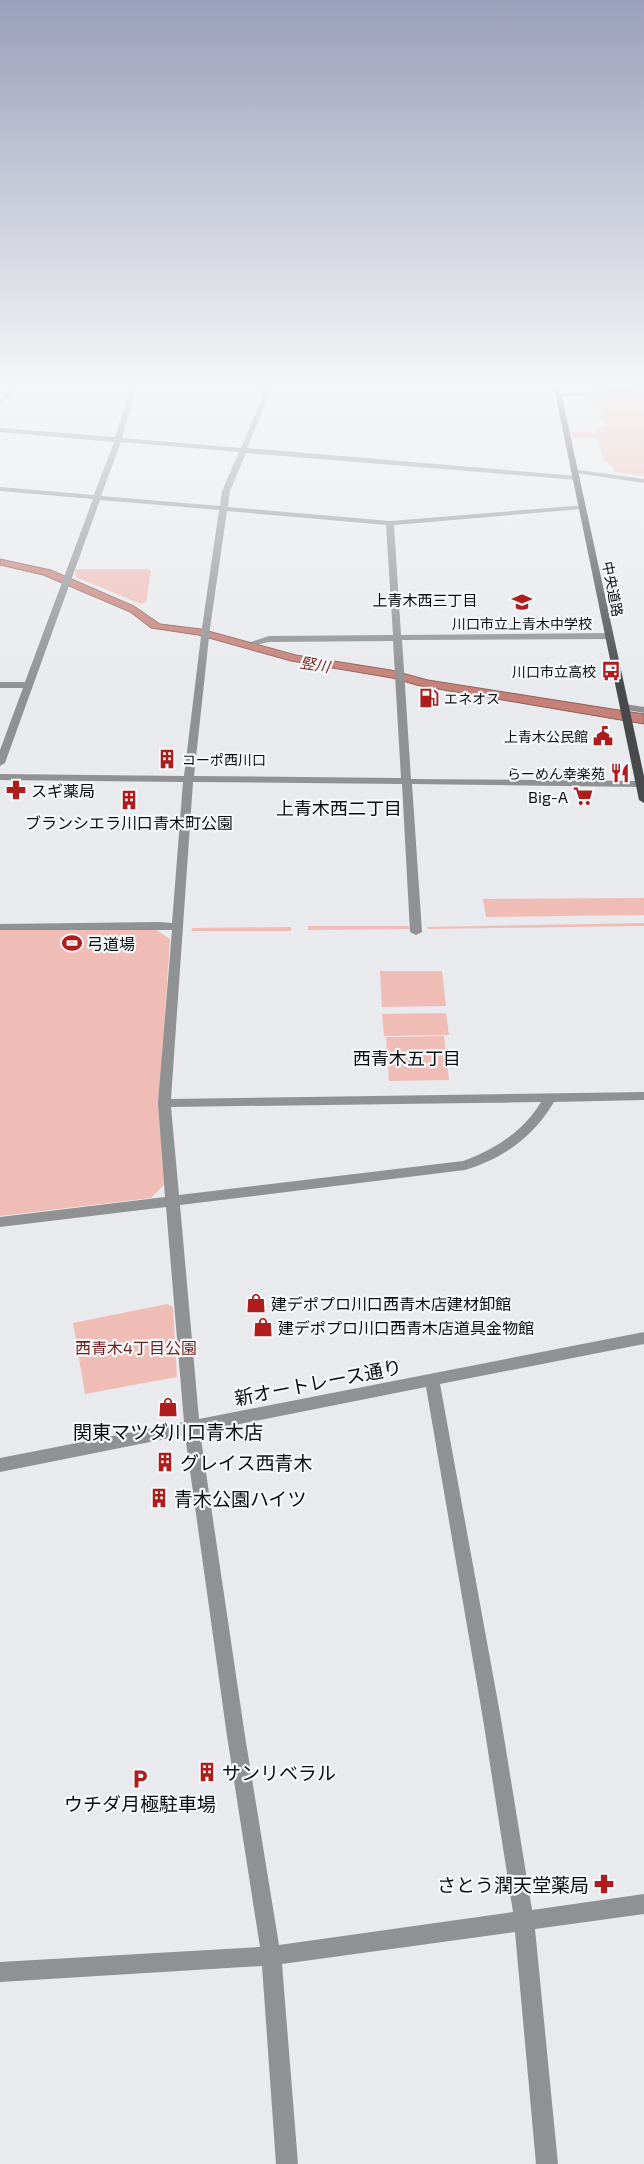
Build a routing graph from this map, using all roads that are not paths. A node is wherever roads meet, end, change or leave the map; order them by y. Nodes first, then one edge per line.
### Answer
1 (101, 484) edge
2 (229, 484) edge
3 (578, 484) edge
4 (0, 489) edge
5 (96, 497) junction
6 (582, 507) junction
7 (223, 509) junction
8 (390, 523) junction
9 (609, 636) junction
10 (396, 638) junction
11 (255, 642) dead end
12 (0, 685) edge
13 (27, 685) junction
14 (644, 710) edge
15 (626, 713) junction
16 (0, 763) edge
17 (0, 777) edge
18 (189, 779) junction
19 (407, 782) junction
20 (640, 784) junction
21 (644, 800) edge
22 (0, 927) edge
23 (176, 927) junction
24 (416, 932) dead end
25 (644, 1096) edge
26 (550, 1098) junction
27 (164, 1103) junction
28 (173, 1201) junction
29 (0, 1222) edge
30 (644, 1338) edge
31 (432, 1380) junction
32 (192, 1427) junction
33 (0, 1465) edge
34 (644, 1904) edge
35 (524, 1921) junction
36 (271, 1956) junction
37 (0, 1972) edge
38 (287, 2164) edge
39 (547, 2164) edge

1 - 5 street
2 - 7 street
3 - 6 main road, 中央道路
4 - 5 street
5 - 7 street
5 - 13 street
6 - 8 street
6 - 9 main road, 中央道路
7 - 8 street
7 - 18 street
8 - 10 street
9 - 10 street
9 - 15 main road, 中央道路
10 - 11 street
10 - 19 street
12 - 13 street
13 - 16 street
14 - 15 street
15 - 20 main road, 中央道路
17 - 18 street
18 - 19 street
18 - 23 street
19 - 20 street
19 - 24 street
20 - 21 main road, 中央道路
22 - 23 street
23 - 27 street
25 - 26 street
26 - 27 street
26 - 28 street
27 - 28 street
28 - 29 street
28 - 32 street
30 - 31 street, 新オートレース通り
31 - 32 street, 新オートレース通り
31 - 35 street
32 - 33 street, 新オートレース通り
32 - 36 street
34 - 35 street
35 - 36 street
35 - 39 street
36 - 37 street
36 - 38 street

